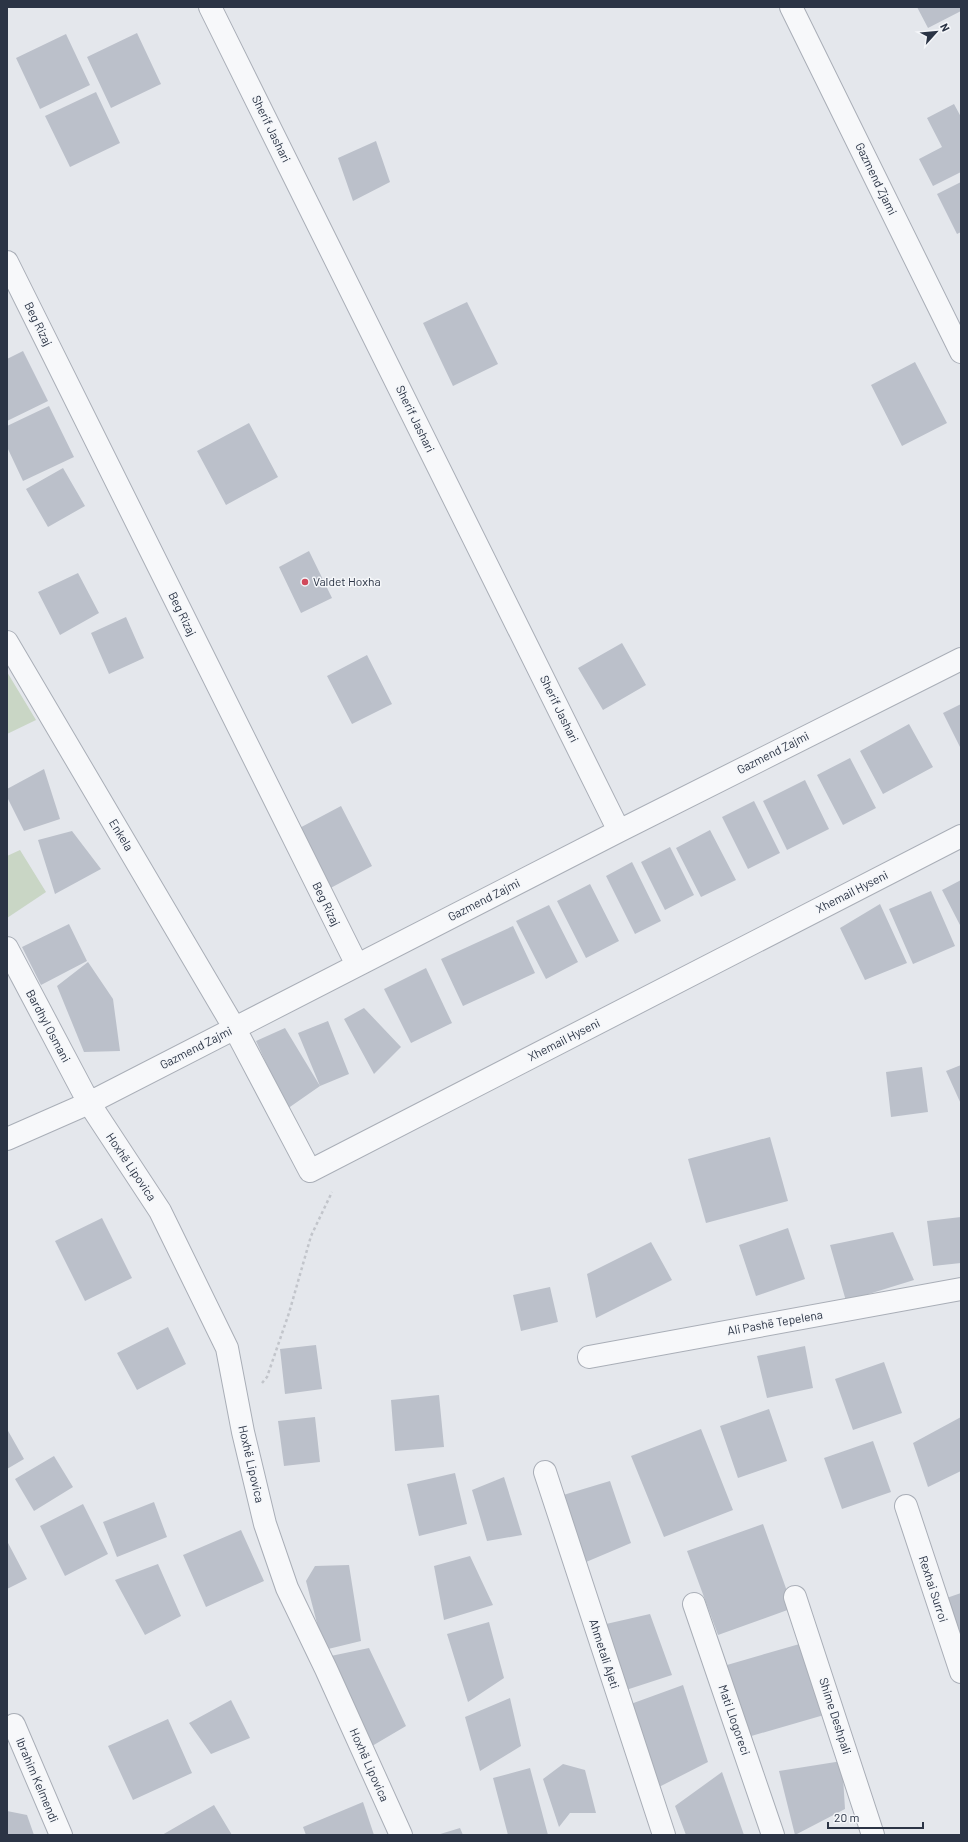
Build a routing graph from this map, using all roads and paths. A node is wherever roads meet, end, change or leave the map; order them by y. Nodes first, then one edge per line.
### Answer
1 (210, 7) edge
2 (791, 7) edge
3 (7, 262) edge
4 (961, 352) edge
5 (7, 642) edge
6 (961, 659) edge
7 (619, 831) junction
8 (961, 836) edge
9 (7, 948) edge
10 (357, 965) junction
11 (235, 1029) junction
12 (89, 1103) junction
13 (7, 1139) edge
14 (336, 1185) dead end
15 (961, 1289) edge
16 (590, 1357) dead end
17 (239, 1411) junction
18 (545, 1472) dead end
19 (906, 1506) dead end
20 (795, 1597) dead end
21 (694, 1604) dead end
22 (961, 1672) edge
23 (14, 1725) dead end
24 (61, 1835) edge
25 (400, 1835) edge
26 (664, 1835) edge
27 (773, 1835) edge
28 (873, 1835) edge

1 - 7 street, Sherif Jashari
2 - 4 street, Gazmend Zjami
3 - 10 street, Beg Rizaj
5 - 11 street, Enkela
6 - 7 street, Gazmend Zajmi
7 - 10 street, Gazmend Zajmi
8 - 11 street, Xhemail Hyseni
9 - 12 street, Bardhyl Osmani
10 - 11 street, Gazmend Zajmi
11 - 12 street, Gazmend Zajmi
12 - 13 street, Gazmend Zajmi
12 - 17 street, Hoxhë Lipovica
14 - 17 path
15 - 16 street, Ali Pashë Tepelena
17 - 25 street, Hoxhë Lipovica
18 - 26 street, Ahmetali Ajeti
19 - 22 street, Rexhai Surroi
20 - 28 street, Shime Deshpali
21 - 27 street, Mati Llogoreci
23 - 24 street, Ibrahim Kelmendi

